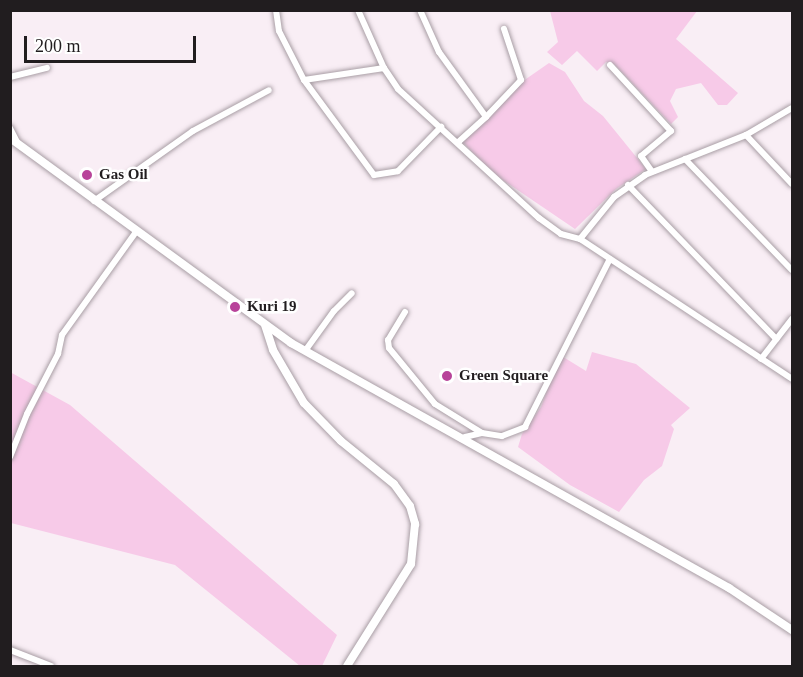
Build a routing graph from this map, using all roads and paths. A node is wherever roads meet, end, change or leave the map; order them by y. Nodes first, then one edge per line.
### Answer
1 (276, 10) edge
2 (358, 10) edge
3 (420, 10) edge
4 (504, 30) dead end
5 (610, 65) dead end
6 (47, 68) dead end
7 (384, 68) junction
8 (10, 77) edge
9 (304, 80) junction
10 (269, 90) dead end
11 (792, 108) edge
12 (486, 117) junction
13 (441, 127) junction
14 (10, 128) edge
15 (746, 135) junction
16 (10, 138) edge
17 (458, 142) junction
18 (19, 145) junction
19 (686, 159) junction
20 (652, 172) junction
21 (792, 184) edge
22 (628, 185) junction
23 (93, 201) junction
24 (136, 232) junction
25 (580, 239) junction
26 (610, 259) junction
27 (792, 270) edge
28 (352, 293) dead end
29 (405, 312) dead end
30 (792, 319) edge
31 (265, 325) junction
32 (776, 339) junction
33 (305, 351) junction
34 (761, 359) junction
35 (792, 379) edge
36 (482, 433) junction
37 (465, 438) junction
38 (10, 457) edge
39 (792, 630) edge
40 (10, 650) edge
41 (51, 666) edge
42 (347, 666) edge

1 - 9 street
2 - 7 street
3 - 12 street
4 - 12 street
5 - 20 street
6 - 8 street
7 - 9 street
7 - 13 street
9 - 13 street
10 - 23 street
11 - 15 street
12 - 17 street
13 - 17 street
14 - 18 street
15 - 19 street
15 - 21 street
16 - 18 highway
17 - 25 street
18 - 23 highway
19 - 20 street
19 - 27 street
20 - 22 street
22 - 25 street
22 - 32 street
23 - 24 highway
24 - 31 highway
24 - 38 street
25 - 26 street
26 - 34 street
26 - 36 street
28 - 33 street
29 - 36 street
30 - 32 street
31 - 33 highway
31 - 42 main road
32 - 34 street
33 - 37 highway
34 - 35 street
36 - 37 street
37 - 39 highway
40 - 41 street

